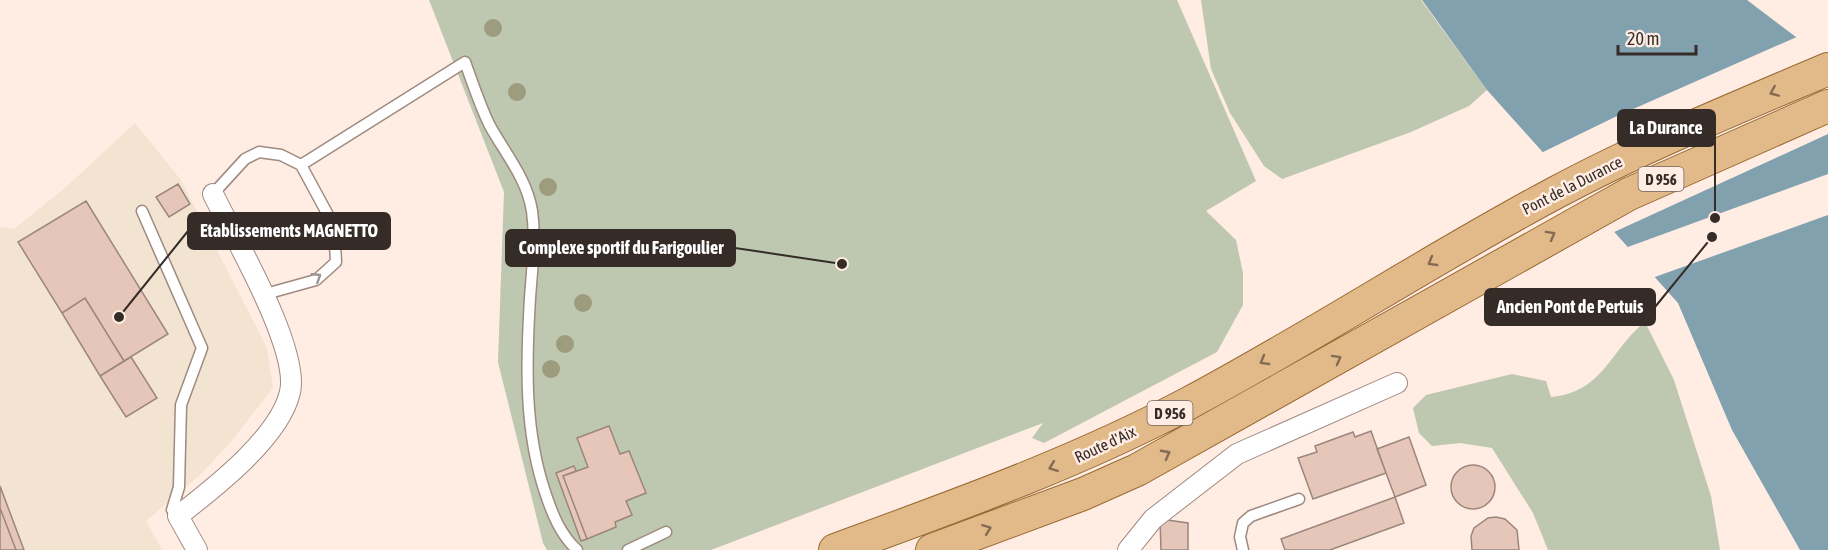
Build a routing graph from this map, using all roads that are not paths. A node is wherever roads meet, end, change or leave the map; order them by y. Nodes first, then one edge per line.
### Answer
1 (1828, 69) edge
2 (1828, 106) edge
3 (301, 165) junction
4 (213, 194) joint
5 (142, 211) dead end
6 (1483, 233) joint
7 (262, 295) junction
8 (1398, 383) dead end
9 (1299, 499) dead end
10 (172, 510) dead end
11 (666, 532) dead end
12 (198, 550) edge
13 (577, 550) edge
14 (628, 550) edge
15 (835, 550) edge
16 (932, 550) edge
17 (1128, 550) edge
18 (1243, 550) edge

1 -> 6 main road, Pont de la Durance / D 956
16 -> 2 main road, Pont de la Durance / D 956
3 - 4 lane
7 -> 3 lane
3 - 13 lane
4 - 7 street
5 - 10 lane
6 -> 15 main road, Route d'Aix / D 956
7 - 12 street
8 - 17 street
9 - 18 lane
11 - 14 lane

